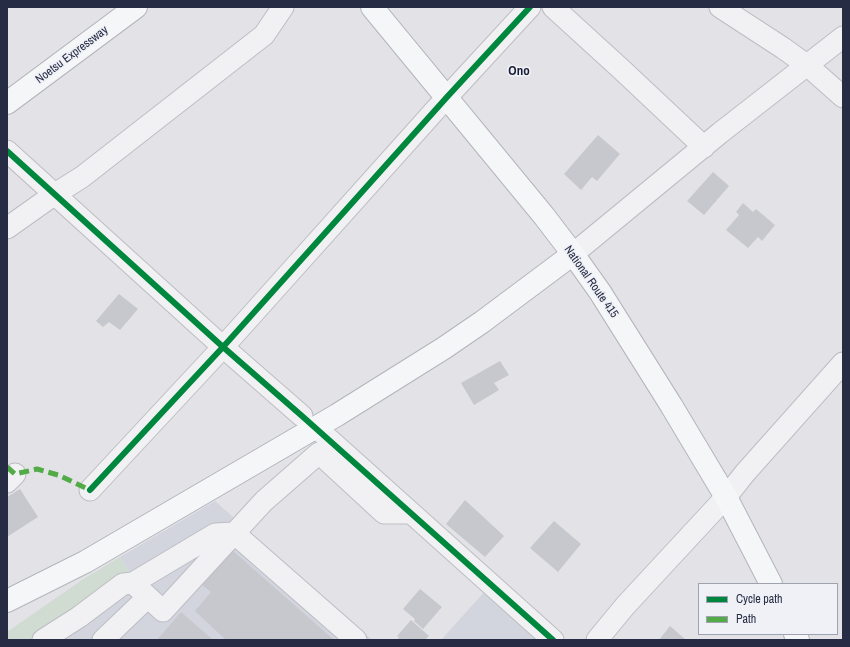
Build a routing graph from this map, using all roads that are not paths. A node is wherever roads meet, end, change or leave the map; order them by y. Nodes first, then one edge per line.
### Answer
1 (116, 7) edge
2 (136, 7) edge
3 (283, 7) edge
4 (372, 7) edge
5 (530, 7) edge
6 (553, 7) edge
7 (720, 7) edge
8 (843, 37) edge
9 (808, 66) junction
10 (7, 87) edge
11 (447, 97) junction
12 (843, 97) edge
13 (7, 103) edge
14 (704, 147) junction
15 (7, 150) edge
16 (55, 194) junction
17 (7, 228) edge
18 (573, 254) junction
19 (223, 346) junction
20 (843, 363) edge
21 (302, 416) dead end
22 (321, 432) dead end
23 (90, 490) dead end
24 (726, 497) junction
25 (411, 513) junction
26 (234, 533) junction
27 (85, 562) junction
28 (770, 583) edge
29 (140, 590) junction
30 (7, 601) edge
31 (7, 613) edge
32 (43, 640) edge
33 (103, 640) edge
34 (356, 640) edge
35 (553, 640) edge
36 (597, 640) edge

1 - 10 highway, Noetsu Expressway
2 - 13 highway, Noetsu Expressway
3 - 16 street
4 - 11 highway, National Route 415
5 - 11 street
6 - 14 street
7 - 9 street
8 - 9 street
9 - 12 street
9 - 14 street
11 - 18 highway, National Route 415
11 - 19 street
14 - 18 street
15 - 16 street
16 - 17 street
16 - 19 street
18 - 24 highway, National Route 415
18 - 27 highway
19 - 21 street
19 - 23 street
20 - 24 street
22 - 25 street
24 - 28 highway, National Route 415
24 - 36 street
25 - 26 street
25 - 35 street
26 - 29 street
26 - 29 street
26 - 34 street
27 - 30 highway
27 - 31 highway
29 - 32 street
29 - 33 street

